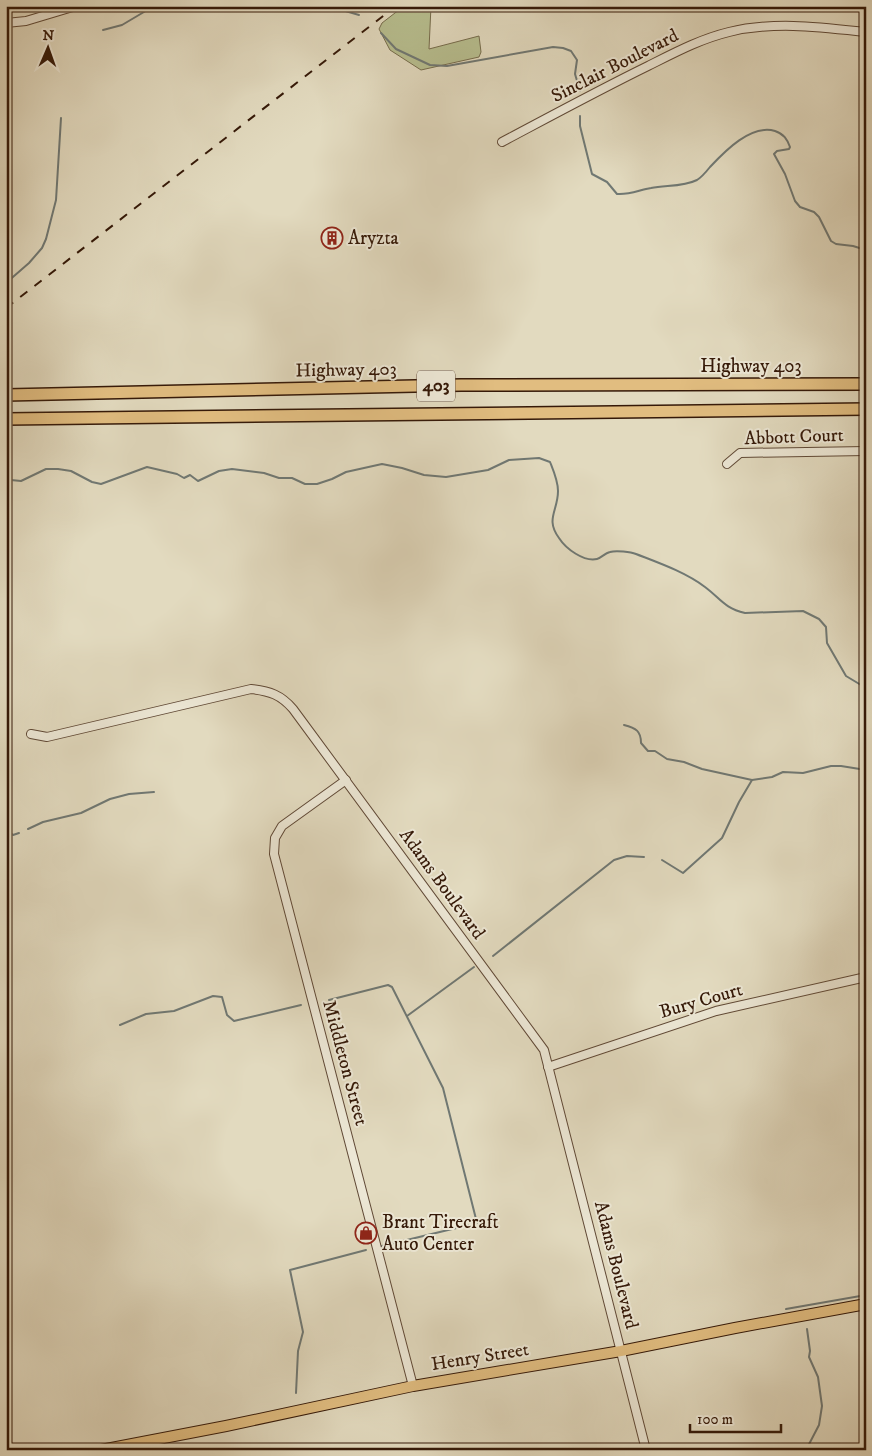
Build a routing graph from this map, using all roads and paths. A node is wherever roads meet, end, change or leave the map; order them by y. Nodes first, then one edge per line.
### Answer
1 (76, 6) edge
2 (6, 23) edge
3 (866, 32) edge
4 (502, 142) dead end
5 (866, 376) edge
6 (770, 384) junction
7 (866, 384) edge
8 (6, 395) edge
9 (866, 409) edge
10 (6, 419) edge
11 (866, 451) edge
12 (727, 464) dead end
13 (31, 734) dead end
14 (346, 780) junction
15 (866, 977) edge
16 (548, 1067) junction
17 (866, 1304) edge
18 (621, 1351) junction
19 (413, 1386) junction
20 (102, 1450) edge
21 (646, 1450) edge

1 - 2 street
3 - 4 street, Sinclair Boulevard
5 - 6 highway
6 - 7 highway, Highway 403 / 403
6 - 8 highway, Highway 403 / 403
9 - 10 highway, 403
11 - 12 street, Abbott Court
13 - 14 street, Adams Boulevard
14 - 16 street, Adams Boulevard
14 - 19 street, Middleton Street
15 - 16 street, Bury Court
16 - 18 street, Adams Boulevard
17 - 18 main road, Henry Street
18 - 19 main road, Henry Street
18 - 21 street, Adams Boulevard
19 - 20 main road, Henry Street

